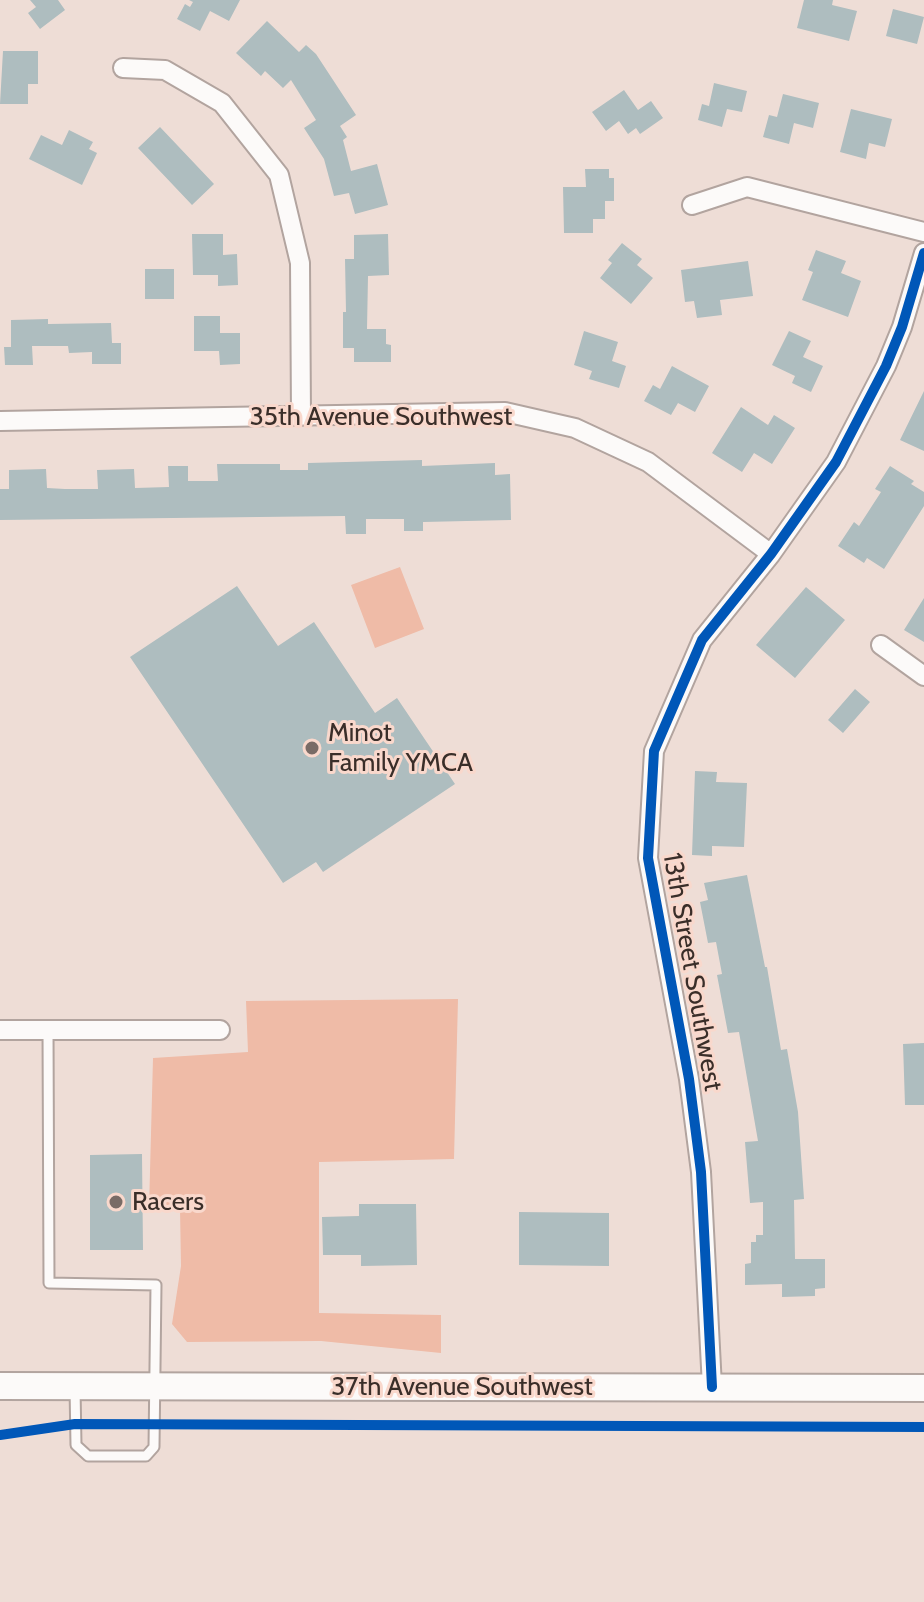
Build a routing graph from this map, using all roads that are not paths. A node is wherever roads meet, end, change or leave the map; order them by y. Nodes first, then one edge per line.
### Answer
1 (123, 68) dead end
2 (692, 205) dead end
3 (924, 232) edge
4 (924, 253) edge
5 (301, 416) junction
6 (0, 421) edge
7 (771, 554) junction
8 (881, 645) dead end
9 (924, 676) edge
10 (48, 1029) junction
11 (0, 1030) edge
12 (220, 1030) dead end
13 (0, 1386) edge
14 (155, 1386) junction
15 (75, 1387) junction
16 (712, 1387) junction
17 (924, 1388) edge

1 - 5 street
2 - 3 street
4 - 7 street, 13th Street Southwest
5 - 6 street, 35th Avenue Southwest
5 - 7 street, 35th Avenue Southwest
7 - 16 street, 13th Street Southwest
8 - 9 street
10 - 11 street
10 - 12 street
10 - 14 lane
13 - 15 main road, 37th Avenue Southwest
14 - 15 main road, 37th Avenue Southwest
14 - 15 lane
14 - 16 main road, 37th Avenue Southwest
16 - 17 main road, 37th Avenue Southwest

